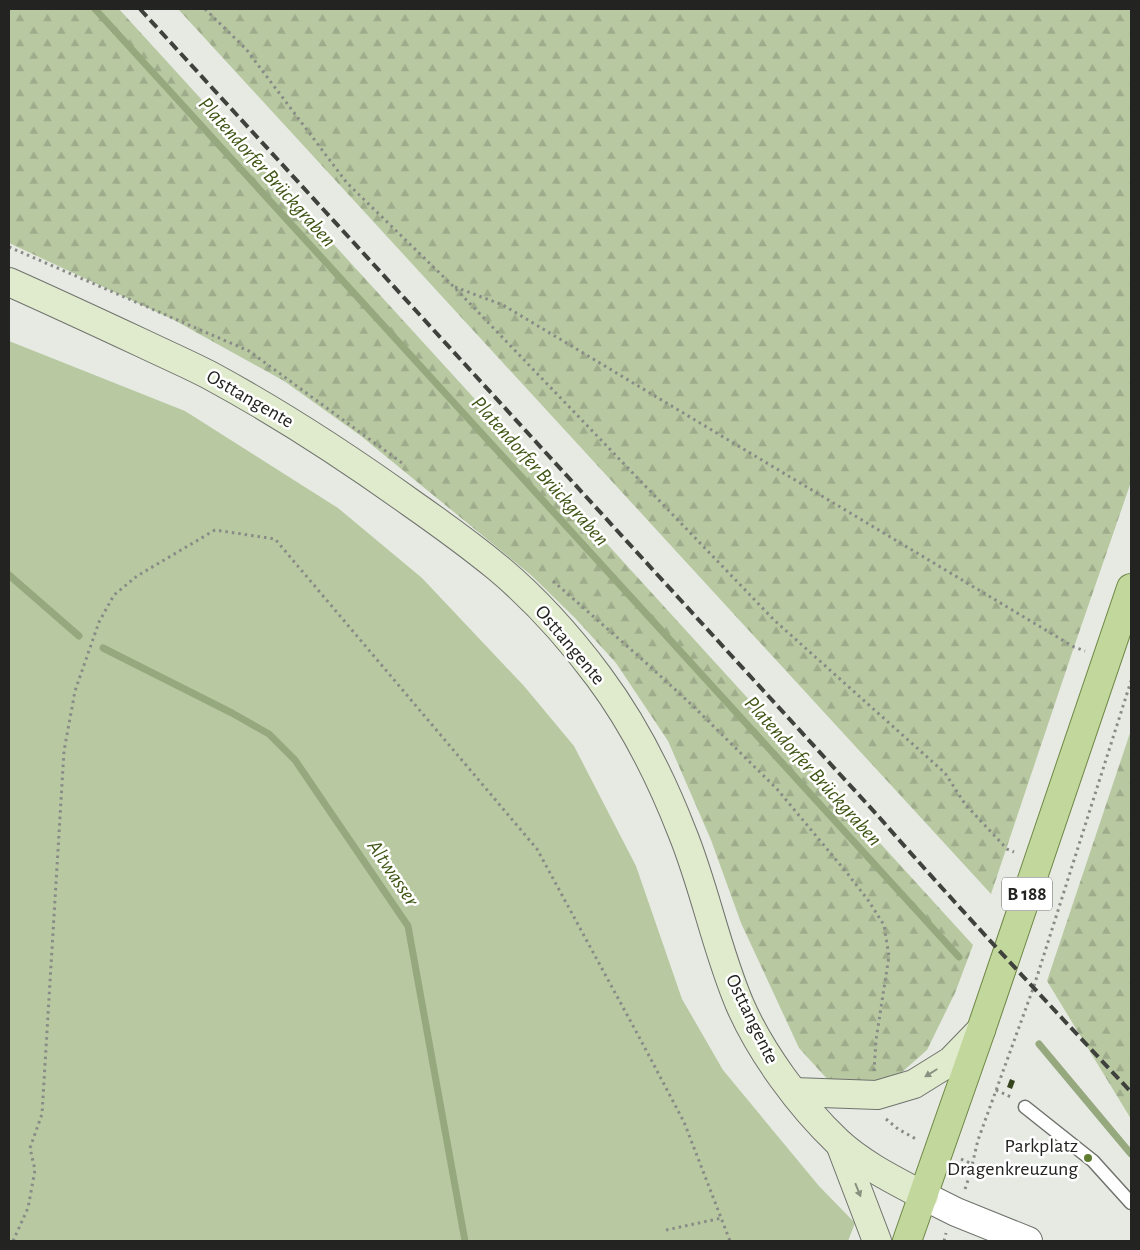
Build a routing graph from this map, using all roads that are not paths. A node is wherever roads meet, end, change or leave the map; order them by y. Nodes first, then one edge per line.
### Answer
1 (9, 282) edge
2 (1131, 588) edge
3 (981, 1030) junction
4 (794, 1092) junction
5 (1025, 1107) dead end
6 (840, 1144) junction
7 (924, 1196) junction
8 (1131, 1203) edge
9 (1014, 1240) edge
10 (877, 1241) edge
11 (907, 1241) edge

1 - 4 main road, Osttangente
2 - 3 main road, B 188
3 -> 4 main road, B 188
3 - 7 main road, B 188
4 - 6 main road, Osttangente
5 - 8 lane
6 - 7 main road, Osttangente
6 -> 10 main road
7 - 9 street
7 - 11 main road, B 188

